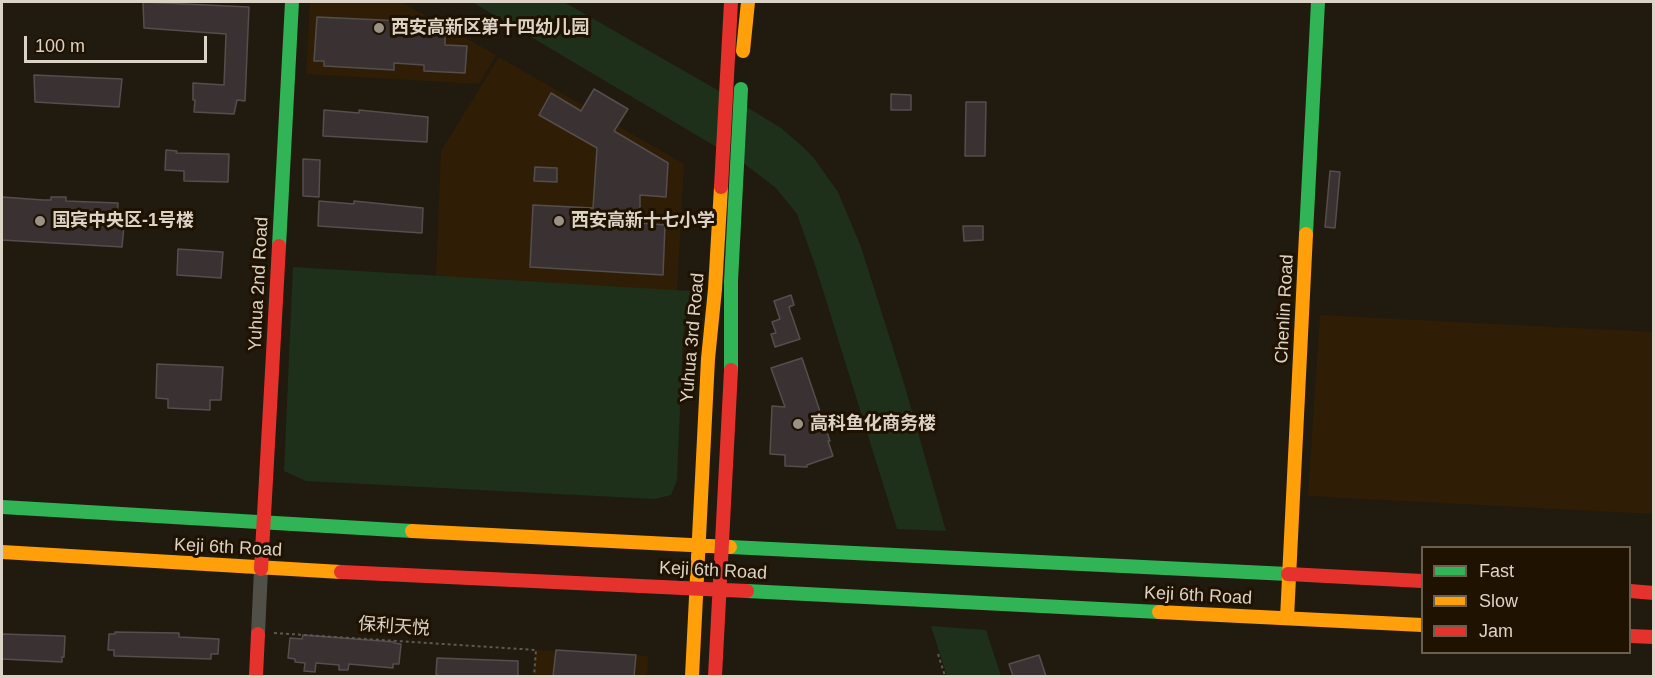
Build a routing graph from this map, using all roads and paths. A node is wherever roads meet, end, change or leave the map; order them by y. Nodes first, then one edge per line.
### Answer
1 (292, 2) edge
2 (731, 2) edge
3 (748, 2) edge
4 (1318, 2) edge
5 (2, 507) edge
6 (264, 524) junction
7 (697, 545) junction
8 (720, 546) junction
9 (2, 552) edge
10 (261, 569) junction
11 (1289, 574) junction
12 (1421, 581) edge
13 (696, 588) junction
14 (719, 589) junction
15 (1631, 591) edge
16 (1653, 593) edge
17 (1287, 618) junction
18 (1421, 625) edge
19 (263, 634) junction
20 (1631, 636) edge
21 (1653, 637) edge
22 (938, 654) dead end
23 (256, 676) edge
24 (534, 676) edge
25 (692, 676) edge
26 (715, 676) edge
27 (945, 676) edge

1 - 6 main road, Yuhua 2nd Road
2 - 7 main road, Yuhua 3rd Road
3 - 8 main road, Yuhua 3rd Road
4 - 11 main road, Chenlin Road
5 - 6 main road, Keji 6th Road
6 - 7 main road, Keji 6th Road
6 - 10 main road, Yuhua 2nd Road
7 - 8 main road, Keji 6th Road
7 - 13 main road, Yuhua 3rd Road
8 - 11 main road, Keji 6th Road
8 - 14 main road, Yuhua 3rd Road
9 - 10 main road, Keji 6th Road
10 - 13 main road, Keji 6th Road
10 - 19 street
11 - 12 main road, Keji 6th Road
11 - 17 main road, Chenlin Road
13 - 14 main road, Keji 6th Road
13 - 25 main road, Yuhua 3rd Road
14 - 17 main road, Keji 6th Road
14 - 26 main road, Yuhua 3rd Road
15 - 16 main road
17 - 18 main road, Keji 6th Road
19 - 23 main road
19 - 24 path, 保利天悦
20 - 21 main road
22 - 27 path

